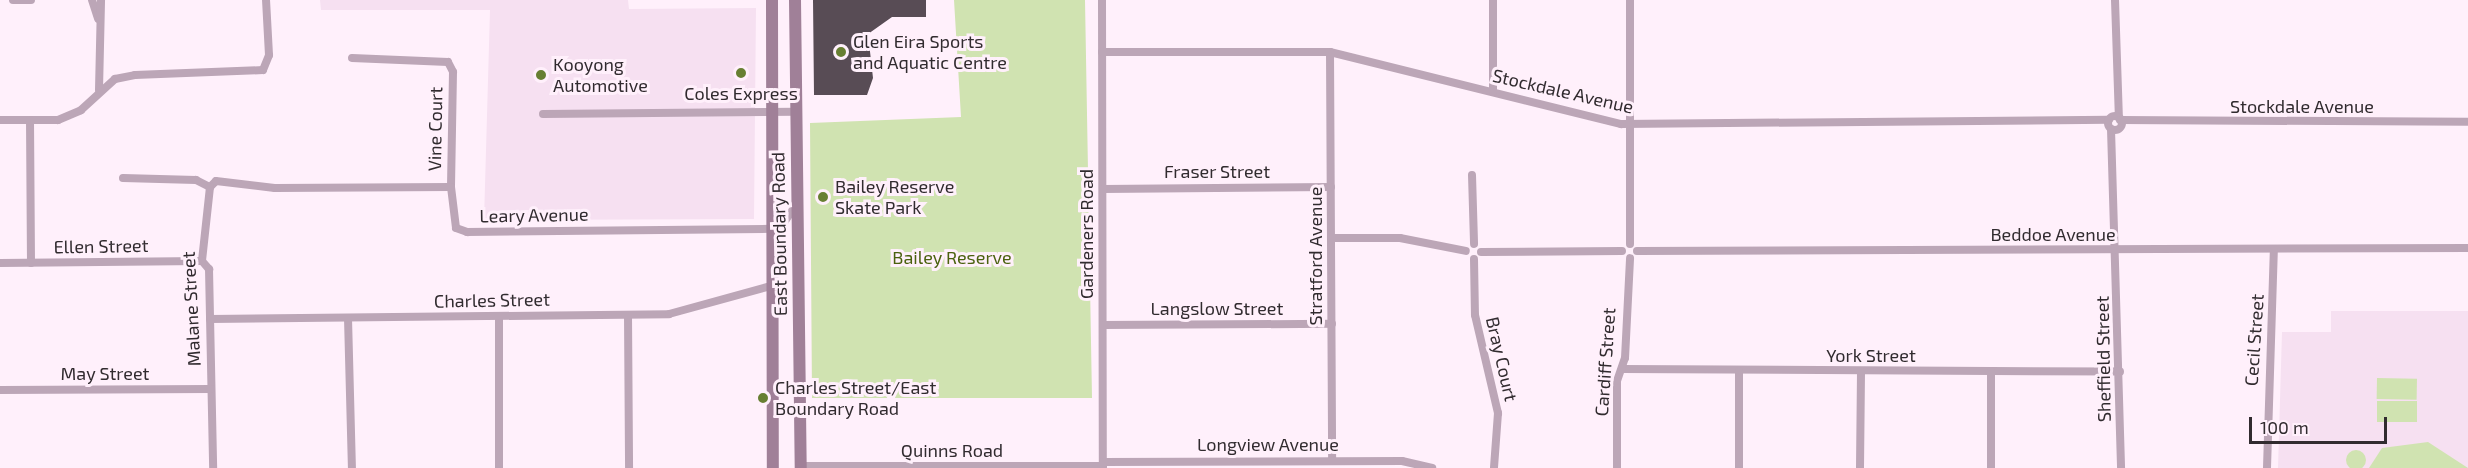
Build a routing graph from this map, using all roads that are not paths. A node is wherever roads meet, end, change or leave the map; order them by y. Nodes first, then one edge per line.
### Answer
1 (13, 0) edge
2 (31, 0) edge
3 (92, 0) edge
4 (101, 0) edge
5 (266, 0) edge
6 (772, 0) edge
7 (795, 0) edge
8 (1102, 0) edge
9 (1493, 0) edge
10 (1630, 0) edge
11 (2115, 0) edge
12 (100, 25) junction
13 (1102, 52) junction
14 (1330, 52) junction
15 (352, 58) dead end
16 (99, 90) junction
17 (1492, 92) junction
18 (796, 112) junction
19 (772, 113) junction
20 (543, 114) dead end
21 (0, 120) edge
22 (30, 120) junction
23 (2468, 122) edge
24 (2115, 123) junction
25 (1630, 125) junction
26 (1472, 175) dead end
27 (123, 178) dead end
28 (210, 186) junction
29 (451, 187) junction
30 (1331, 187) junction
31 (1103, 189) junction
32 (796, 205) junction
33 (770, 229) junction
34 (1331, 238) junction
35 (1474, 244) junction
36 (1630, 244) junction
37 (2468, 248) edge
38 (2274, 249) junction
39 (2116, 250) junction
40 (1466, 251) junction
41 (1623, 251) junction
42 (1637, 251) junction
43 (1478, 255) junction
44 (1630, 258) junction
45 (202, 261) junction
46 (0, 263) edge
47 (31, 263) junction
48 (771, 286) junction
49 (628, 315) junction
50 (499, 316) junction
51 (348, 318) junction
52 (210, 319) junction
53 (1332, 324) junction
54 (1103, 325) junction
55 (1622, 369) junction
56 (1739, 371) junction
57 (1991, 371) junction
58 (1861, 372) junction
59 (2120, 372) junction
60 (211, 389) junction
61 (0, 390) edge
62 (1332, 460) junction
63 (1103, 465) edge
64 (801, 467) edge
65 (213, 468) edge
66 (352, 468) edge
67 (499, 468) edge
68 (629, 468) edge
69 (773, 468) edge
70 (1432, 468) edge
71 (1494, 468) edge
72 (1617, 468) edge
73 (1739, 468) edge
74 (1860, 468) edge
75 (1991, 468) edge
76 (2121, 468) edge
77 (2267, 468) edge

1 - 2 street
3 - 12 street
4 - 12 street
5 - 16 street
6 - 19 main road, East Boundary Road
7 - 18 main road, East Boundary Road
8 - 13 street, Gardeners Road
9 - 17 street
10 - 25 street
11 - 24 street
12 - 16 street
13 - 14 street, Stockdale Avenue
13 - 31 street, Gardeners Road
14 - 17 street, Stockdale Avenue
14 - 30 street, Stratford Avenue
15 - 29 street, Vine Court
16 - 22 street
17 - 25 street, Stockdale Avenue
18 - 19 street
18 - 32 main road, East Boundary Road
19 - 20 street
19 - 33 main road, East Boundary Road
21 - 22 street
22 - 47 street
23 - 24 street, Stockdale Avenue
24 - 25 street, Stockdale Avenue
24 - 39 street, Sheffield Street
25 - 36 street
26 - 35 street
27 - 28 street
28 - 29 street
28 - 45 street, Malane Street
29 - 33 street, Leary Avenue
30 - 31 street, Fraser Street
30 - 34 street, Stratford Avenue
31 - 54 street, Gardeners Road
32 - 33 street
32 - 64 main road, East Boundary Road
33 - 48 main road, East Boundary Road
34 - 40 street
34 - 53 street, Stratford Avenue
35 - 40 street
35 - 43 street
36 - 41 street
36 - 42 street
37 - 38 street, Beddoe Avenue
38 - 39 street, Beddoe Avenue
38 - 77 street, Cecil Street
39 - 42 street, Beddoe Avenue
39 - 59 street, Sheffield Street
40 - 43 street
41 - 43 street
41 - 44 street
42 - 44 street
43 - 71 street, Bray Court
44 - 55 street, Cardiff Street
45 - 47 street, Ellen Street
45 - 52 street, Malane Street
46 - 47 street, Ellen Street
48 - 49 street, Charles Street
48 - 69 main road, East Boundary Road
49 - 50 street, Charles Street
49 - 68 street
50 - 51 street, Charles Street
50 - 67 street
51 - 52 street, Charles Street
51 - 66 street
52 - 60 street, Malane Street
53 - 54 street, Langslow Street
53 - 62 street, Stratford Avenue
54 - 63 street, Gardeners Road
55 - 56 street, York Street
55 - 72 street, Cardiff Street
56 - 58 street, York Street
56 - 73 street
57 - 58 street, York Street
57 - 59 street, York Street
57 - 75 street
58 - 74 street
59 - 76 street, Sheffield Street
60 - 61 street, May Street
60 - 65 street, Malane Street
62 - 63 street, Longview Avenue
62 - 70 street, Longview Avenue
63 - 64 street, Quinns Road

